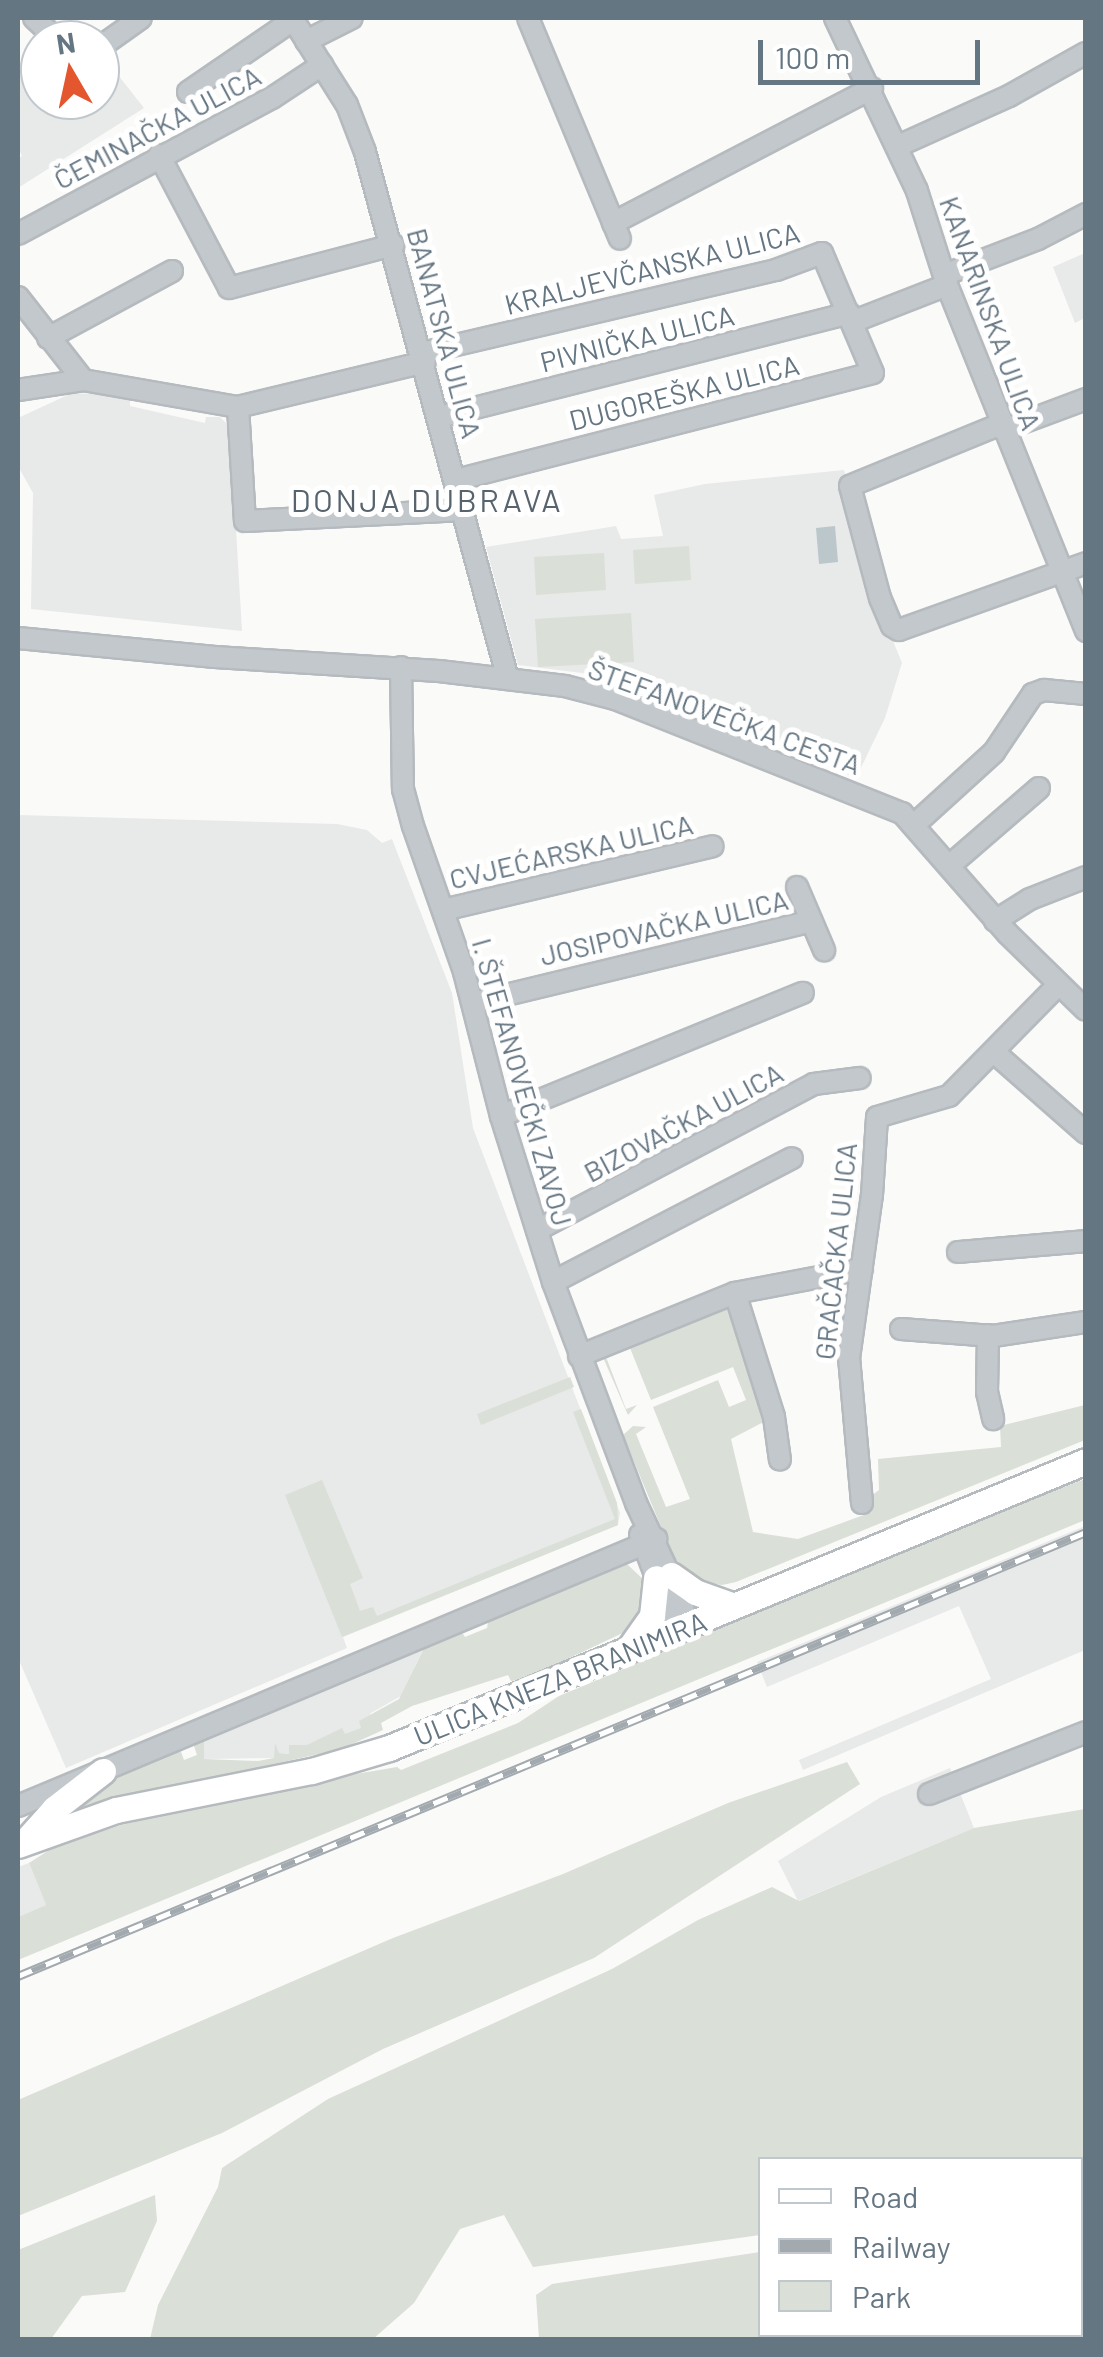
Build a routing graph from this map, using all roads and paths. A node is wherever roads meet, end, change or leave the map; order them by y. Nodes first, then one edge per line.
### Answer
1 (352, 18) edge
2 (528, 18) edge
3 (835, 18) edge
4 (292, 19) edge
5 (306, 41) junction
6 (1086, 53) edge
7 (322, 65) junction
8 (872, 88) junction
9 (188, 92) dead end
10 (898, 146) junction
11 (158, 155) junction
12 (1086, 214) edge
13 (18, 234) edge
14 (392, 246) junction
15 (172, 271) dead end
16 (946, 280) junction
17 (18, 298) edge
18 (851, 317) junction
19 (48, 338) junction
20 (423, 357) junction
21 (82, 380) junction
22 (18, 390) edge
23 (1086, 399) edge
24 (238, 407) junction
25 (440, 417) junction
26 (1002, 427) junction
27 (456, 480) junction
28 (464, 510) junction
29 (1086, 564) edge
30 (1061, 573) junction
31 (1086, 631) edge
32 (18, 638) edge
33 (400, 667) junction
34 (508, 679) junction
35 (1086, 694) edge
36 (1039, 788) dead end
37 (915, 824) junction
38 (713, 846) dead end
39 (949, 866) junction
40 (1086, 877) edge
41 (797, 887) dead end
42 (443, 910) junction
43 (811, 921) junction
44 (996, 921) junction
45 (824, 950) dead end
46 (1058, 985) junction
47 (804, 993) dead end
48 (473, 1003) junction
49 (1086, 1010) edge
50 (996, 1054) junction
51 (860, 1078) dead end
52 (501, 1116) junction
53 (1086, 1133) edge
54 (792, 1158) dead end
55 (537, 1230) junction
56 (1086, 1241) edge
57 (958, 1252) dead end
58 (862, 1269) junction
59 (553, 1282) junction
60 (735, 1293) junction
61 (1086, 1322) edge
62 (901, 1329) dead end
63 (988, 1335) junction
64 (579, 1356) junction
65 (992, 1419) dead end
66 (780, 1460) dead end
67 (1086, 1461) edge
68 (862, 1503) dead end
69 (637, 1510) junction
70 (649, 1542) junction
71 (608, 1559) junction
72 (660, 1575) junction
73 (734, 1606) junction
74 (683, 1627) junction
75 (628, 1650) junction
76 (1086, 1732) edge
77 (103, 1770) junction
78 (929, 1794) dead end
79 (18, 1806) edge
80 (21, 1843) edge

1 - 5 street
2 - 8 street
3 - 8 street, KANARINSKA ULICA
4 - 5 street, BANATSKA ULICA
4 - 9 street
5 - 7 street, BANATSKA ULICA
6 - 10 street
7 - 11 street, ČEMINAČKA ULICA
7 - 14 street, BANATSKA ULICA
8 - 10 street, KANARINSKA ULICA
10 - 16 street, KANARINSKA ULICA
11 - 13 street, ČEMINAČKA ULICA
11 - 14 street
12 - 16 street, PIVNIČKA ULICA
14 - 20 street, BANATSKA ULICA
15 - 19 street
16 - 18 street, PIVNIČKA ULICA
16 - 26 street, KANARINSKA ULICA
17 - 19 street
18 - 20 street, KRALJEVČANSKA ULICA
18 - 25 street, PIVNIČKA ULICA
18 - 27 street, DUGOREŠKA ULICA
19 - 21 street
20 - 24 street, KRALJEVČANSKA ULICA
20 - 25 street, BANATSKA ULICA
21 - 22 street
21 - 24 street
23 - 26 street
24 - 28 street
25 - 27 street, BANATSKA ULICA
26 - 30 street, KANARINSKA ULICA
26 - 30 street
27 - 28 street, BANATSKA ULICA
28 - 34 street, BANATSKA ULICA
29 - 30 street
30 - 31 street, KANARINSKA ULICA
32 - 33 street, ŠTEFANOVEČKA CESTA
33 - 34 street, ŠTEFANOVEČKA CESTA
33 - 42 street, I. ŠTEFANOVEČKI ZAVOJ
34 - 37 street, ŠTEFANOVEČKA CESTA
35 - 37 street
36 - 39 street
37 - 39 street, ŠTEFANOVEČKA CESTA
38 - 42 street, CVJEĆARSKA ULICA
39 - 44 street, ŠTEFANOVEČKA CESTA
40 - 44 street
41 - 43 street, JOSIPOVAČKA ULICA
42 - 48 street, I. ŠTEFANOVEČKI ZAVOJ
43 - 45 street, JOSIPOVAČKA ULICA
43 - 48 street, JOSIPOVAČKA ULICA
44 - 46 street, ŠTEFANOVEČKA CESTA
46 - 49 street, ŠTEFANOVEČKA CESTA
46 - 50 street, GRAČAČKA ULICA
47 - 52 street
48 - 52 street, I. ŠTEFANOVEČKI ZAVOJ
50 - 53 street
50 - 58 street, GRAČAČKA ULICA
51 - 55 street, BIZOVAČKA ULICA
52 - 55 street, I. ŠTEFANOVEČKI ZAVOJ
54 - 59 street
55 - 59 street, I. ŠTEFANOVEČKI ZAVOJ
56 - 57 street
58 - 60 street
58 - 68 street, GRAČAČKA ULICA
59 - 64 street, I. ŠTEFANOVEČKI ZAVOJ
60 - 64 street
60 - 66 street
61 - 63 street
62 - 63 street
63 - 65 street
64 - 69 street, I. ŠTEFANOVEČKI ZAVOJ
67 - 73 main road, ULICA KNEZA BRANIMIRA
69 - 70 street, I. ŠTEFANOVEČKI ZAVOJ
69 - 71 street
70 - 71 street
70 - 72 street, I. ŠTEFANOVEČKI ZAVOJ
71 - 72 street
71 - 77 street
72 - 73 main road
72 - 74 street, I. ŠTEFANOVEČKI ZAVOJ
72 - 75 main road
73 - 74 main road, ULICA KNEZA BRANIMIRA
74 - 75 main road, ULICA KNEZA BRANIMIRA
75 - 80 main road, ULICA KNEZA BRANIMIRA
76 - 78 street
77 - 79 street
77 - 80 main road

